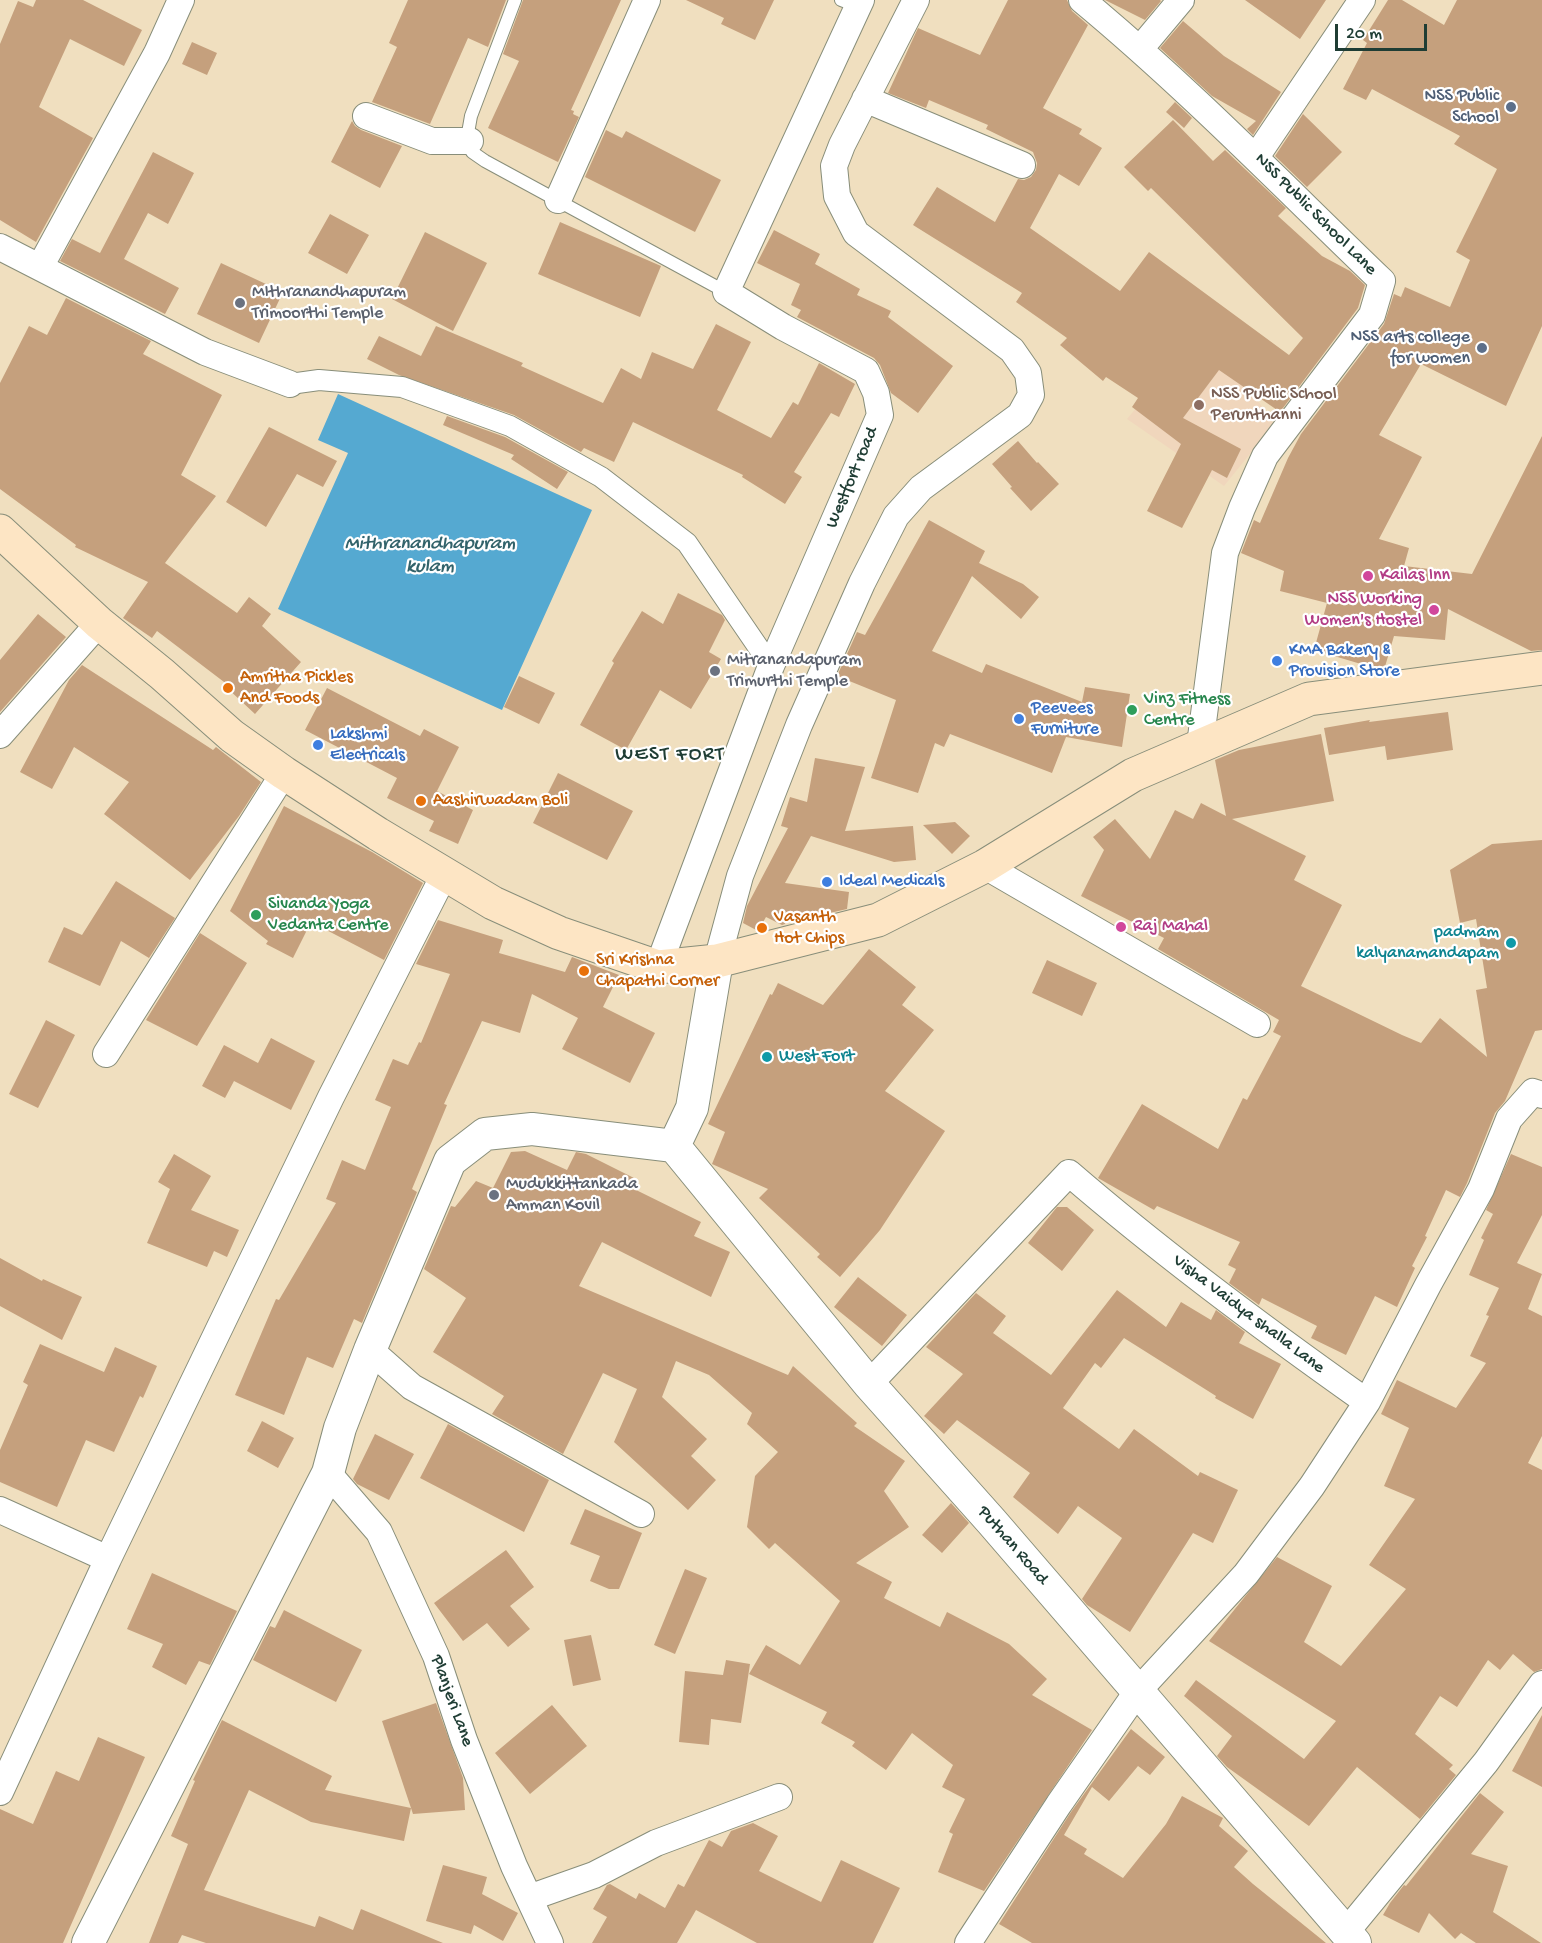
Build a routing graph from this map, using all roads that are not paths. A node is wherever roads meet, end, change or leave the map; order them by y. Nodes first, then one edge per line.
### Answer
1 (180, 0) edge
2 (515, 0) edge
3 (647, 0) edge
4 (916, 0) edge
5 (1082, 0) edge
6 (1181, 0) edge
7 (1362, 0) edge
8 (854, 2) edge
9 (1140, 49) junction
10 (866, 99) junction
11 (366, 116) dead end
12 (470, 141) junction
13 (1256, 157) junction
14 (1022, 165) dead end
15 (558, 200) junction
16 (0, 247) edge
17 (40, 267) junction
18 (726, 292) junction
19 (290, 384) joint
20 (0, 531) edge
21 (99, 623) junction
22 (771, 666) junction
23 (1542, 668) edge
24 (0, 735) edge
25 (1200, 745) junction
26 (284, 772) junction
27 (985, 866) junction
28 (445, 873) junction
29 (717, 962) junction
30 (658, 967) junction
31 (1257, 1024) dead end
32 (106, 1054) dead end
33 (1542, 1095) edge
34 (674, 1146) junction
35 (370, 1350) junction
36 (869, 1384) junction
37 (1367, 1402) junction
38 (328, 1473) junction
39 (0, 1510) edge
40 (641, 1514) dead end
41 (108, 1559) junction
42 (1542, 1684) edge
43 (1137, 1692) junction
44 (0, 1792) edge
45 (779, 1797) dead end
46 (529, 1898) junction
47 (1345, 1939) edge
48 (545, 1942) edge
49 (88, 1943) edge
50 (968, 1943) edge

1 - 17 street
2 - 12 lane
3 - 15 street
4 - 10 street
5 - 9 street, NSS Public School Lane
6 - 9 street
7 - 13 street
8 - 18 street
9 - 13 street, NSS Public School Lane
10 - 14 street
10 - 29 street
11 - 12 street
12 - 15 lane
13 - 25 street, NSS Public School Lane
15 - 18 lane
16 - 17 street
17 - 19 street
18 - 22 street, Westfort road
19 - 22 street
20 - 21 main road
21 - 24 street
21 - 26 main road
22 - 30 street, Westfort road
23 - 25 main road
25 - 27 main road
26 - 28 main road
26 - 32 street
27 - 29 main road
27 - 31 street
28 - 30 main road
28 - 41 street
29 - 30 main road
29 - 34 street
33 - 37 street
34 - 35 street
34 - 36 street, Puthan Road
35 - 38 street
35 - 40 street
36 - 37 street, Visha Vaidya shalla Lane
36 - 43 street, Puthan Road
37 - 43 street
38 - 46 street, Planjeri Lane
38 - 49 street
39 - 41 street
41 - 44 street
42 - 47 street
43 - 47 street, Puthan Road
43 - 50 street
45 - 46 street
46 - 48 street, Planjeri Lane

